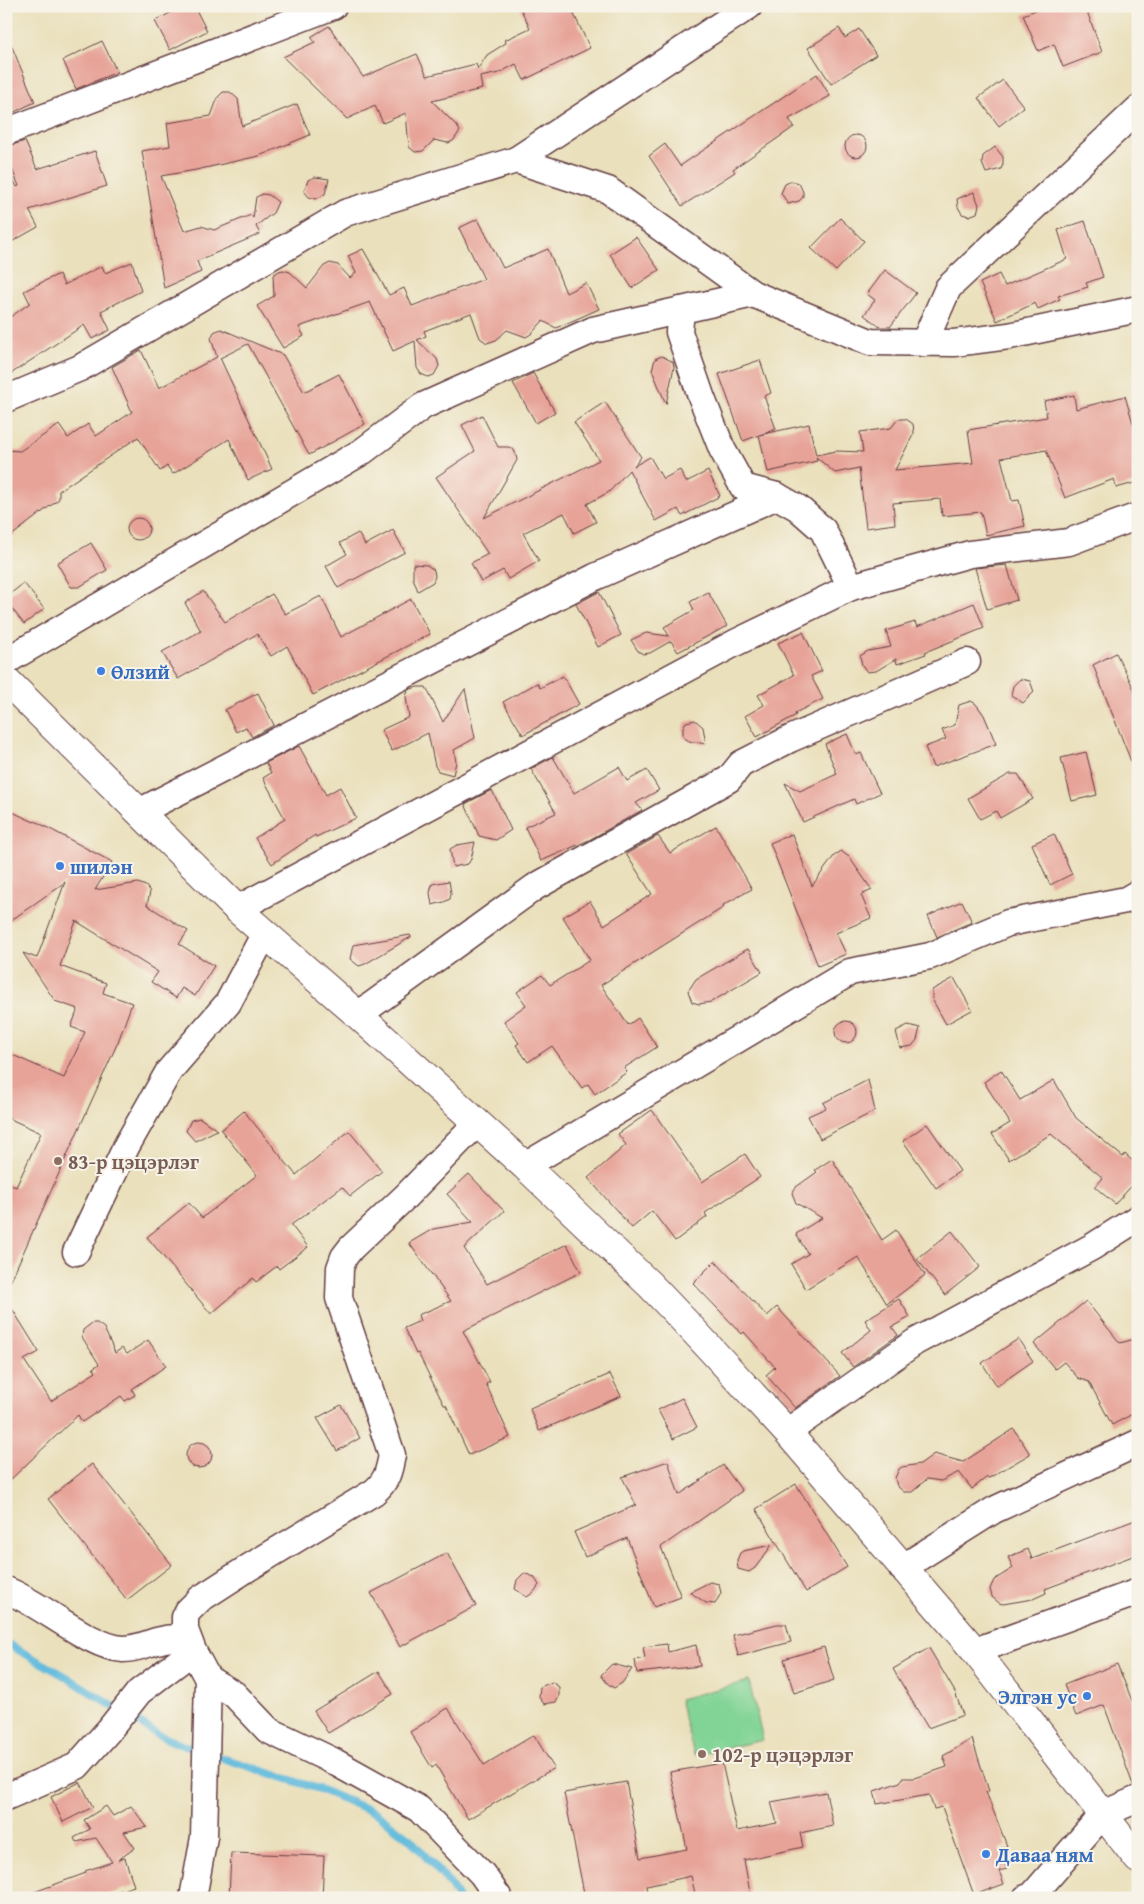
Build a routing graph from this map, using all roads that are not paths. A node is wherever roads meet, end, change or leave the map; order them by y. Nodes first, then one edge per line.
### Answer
1 (333, 6) edge
2 (748, 6) edge
3 (1138, 110) edge
4 (6, 132) edge
5 (516, 160) junction
6 (753, 294) junction
7 (1138, 309) edge
8 (681, 310) junction
9 (924, 343) junction
10 (6, 399) edge
11 (777, 496) junction
12 (1138, 516) edge
13 (851, 587) junction
14 (6, 661) edge
15 (967, 662) dead end
16 (6, 680) edge
17 (138, 812) junction
18 (1138, 893) edge
19 (237, 909) junction
20 (265, 933) junction
21 (358, 1015) junction
22 (476, 1124) junction
23 (524, 1166) junction
24 (1138, 1218) edge
25 (76, 1252) dead end
26 (787, 1432) junction
27 (1138, 1443) edge
28 (902, 1568) junction
29 (6, 1590) edge
30 (1138, 1592) edge
31 (190, 1645) junction
32 (974, 1652) junction
33 (208, 1679) junction
34 (6, 1797) edge
35 (1138, 1799) edge
36 (1104, 1814) junction
37 (1138, 1859) edge
38 (193, 1898) edge
39 (499, 1898) edge
40 (1026, 1898) edge

1 - 4 street
2 - 5 street
3 - 9 street
5 - 6 street
5 - 10 street
6 - 8 street
6 - 9 street
7 - 9 street
8 - 11 street
8 - 14 street
11 - 13 street
11 - 17 street
12 - 13 street
13 - 19 street
15 - 21 street
16 - 17 main road
17 - 19 main road
18 - 23 street
19 - 20 main road
20 - 21 main road
20 - 25 street
21 - 22 main road
22 - 23 main road
22 - 31 street
23 - 26 main road
24 - 26 street
26 - 28 main road
27 - 28 street
28 - 32 main road
29 - 31 street
30 - 32 street
31 - 33 street
31 - 34 street
32 - 36 main road
33 - 38 street
33 - 39 street
35 - 36 street
36 - 37 main road
36 - 40 street

